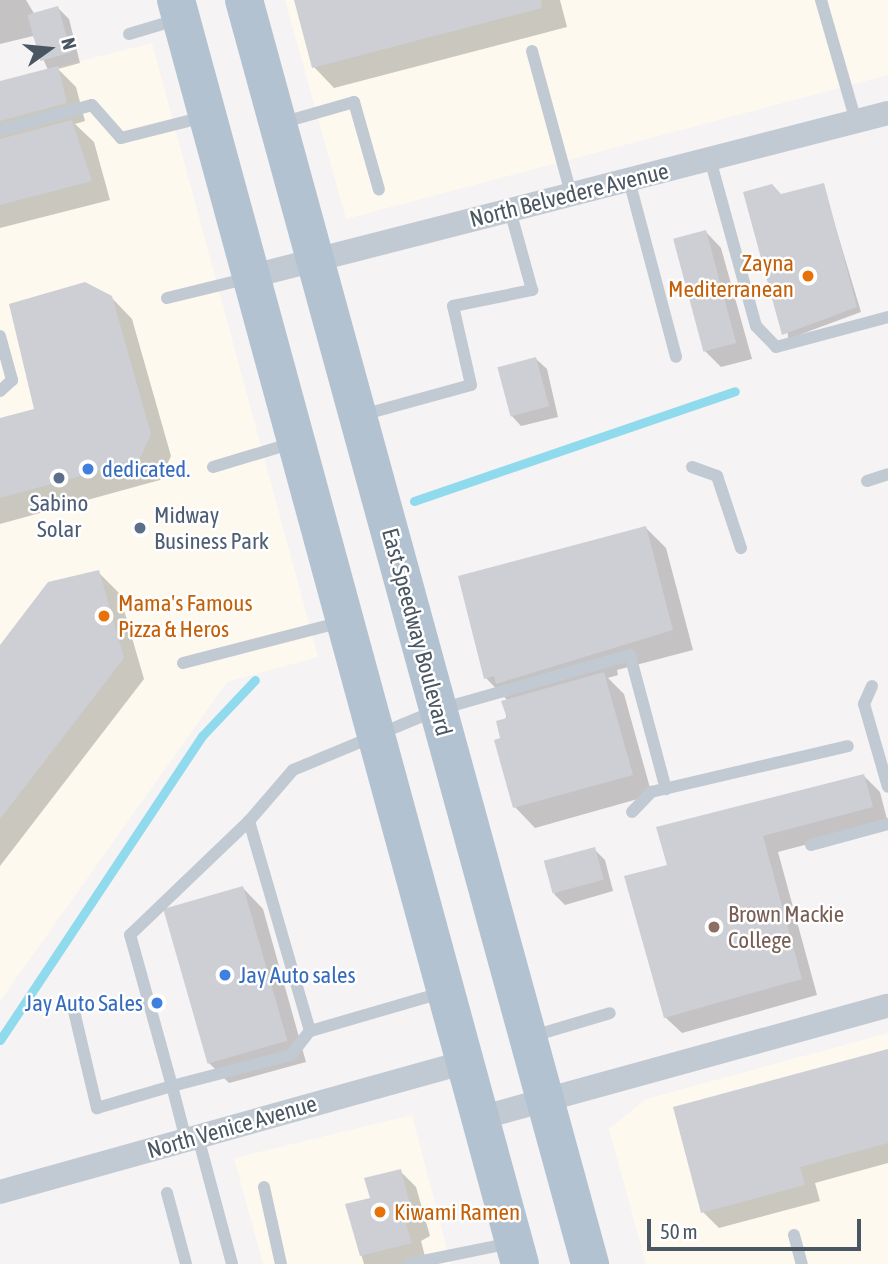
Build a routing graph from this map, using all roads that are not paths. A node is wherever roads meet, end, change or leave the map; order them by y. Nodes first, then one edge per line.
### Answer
1 (244, 0) edge
2 (821, 0) edge
3 (179, 9) edge
4 (129, 34) dead end
5 (532, 51) dead end
6 (888, 113) edge
7 (208, 116) junction
8 (856, 121) junction
9 (278, 124) junction
10 (0, 130) edge
11 (710, 159) junction
12 (629, 180) junction
13 (379, 190) dead end
14 (571, 194) junction
15 (510, 210) junction
16 (316, 259) junction
17 (249, 278) junction
18 (167, 298) dead end
19 (888, 317) edge
20 (0, 336) edge
21 (676, 356) dead end
22 (0, 391) edge
23 (358, 416) junction
24 (294, 443) junction
25 (213, 467) dead end
26 (692, 467) dead end
27 (888, 474) edge
28 (867, 481) dead end
29 (741, 548) dead end
30 (343, 622) junction
31 (183, 663) dead end
32 (872, 686) dead end
33 (438, 710) junction
34 (374, 737) junction
35 (848, 746) dead end
36 (888, 787) edge
37 (666, 789) junction
38 (632, 812) dead end
39 (248, 821) junction
40 (888, 824) edge
41 (811, 845) dead end
42 (445, 991) junction
43 (888, 1006) edge
44 (74, 1011) dead end
45 (610, 1013) dead end
46 (310, 1031) junction
47 (526, 1038) junction
48 (465, 1062) junction
49 (172, 1086) junction
50 (545, 1101) junction
51 (480, 1118) junction
52 (192, 1138) junction
53 (264, 1187) dead end
54 (0, 1192) edge
55 (167, 1193) dead end
56 (794, 1235) dead end
57 (517, 1253) edge
58 (186, 1264) edge
59 (232, 1264) edge
60 (281, 1264) edge
61 (408, 1264) edge
62 (590, 1264) edge
63 (802, 1264) edge

1 - 9 main road, East Speedway Boulevard
2 - 8 lane
3 - 4 lane
3 - 7 main road
5 - 14 lane
6 - 8 street, North Belvedere Avenue
7 - 10 lane
7 - 17 main road
8 - 11 street, North Belvedere Avenue
9 - 13 lane
9 - 16 main road, East Speedway Boulevard
11 - 12 street, North Belvedere Avenue
11 - 19 lane
12 - 14 street, North Belvedere Avenue
12 - 21 lane
14 - 15 street, North Belvedere Avenue
15 - 16 street, North Belvedere Avenue
15 - 23 lane
16 - 17 street, North Belvedere Avenue
16 - 23 main road, East Speedway Boulevard
17 - 18 lane
17 - 24 main road
20 - 22 lane
23 - 33 main road, East Speedway Boulevard
24 - 25 lane
24 - 30 main road
26 - 29 lane
27 - 28 lane
30 - 31 lane
30 - 34 main road
32 - 36 lane
33 - 34 lane
33 - 37 lane
33 - 47 main road, East Speedway Boulevard
34 - 39 lane
34 - 42 main road
35 - 37 lane
37 - 38 lane
39 - 46 lane
39 - 49 lane
40 - 41 lane
42 - 46 lane
42 - 48 main road
43 - 50 street
44 - 49 lane
45 - 47 lane
46 - 49 lane
47 - 50 main road, East Speedway Boulevard
48 - 51 main road
48 - 52 street, North Venice Avenue
49 - 52 lane
50 - 51 street
50 - 62 main road, East Speedway Boulevard
51 - 57 main road
52 - 54 street, North Venice Avenue
52 - 59 lane
53 - 60 lane
55 - 58 lane
56 - 63 lane
57 - 61 lane

